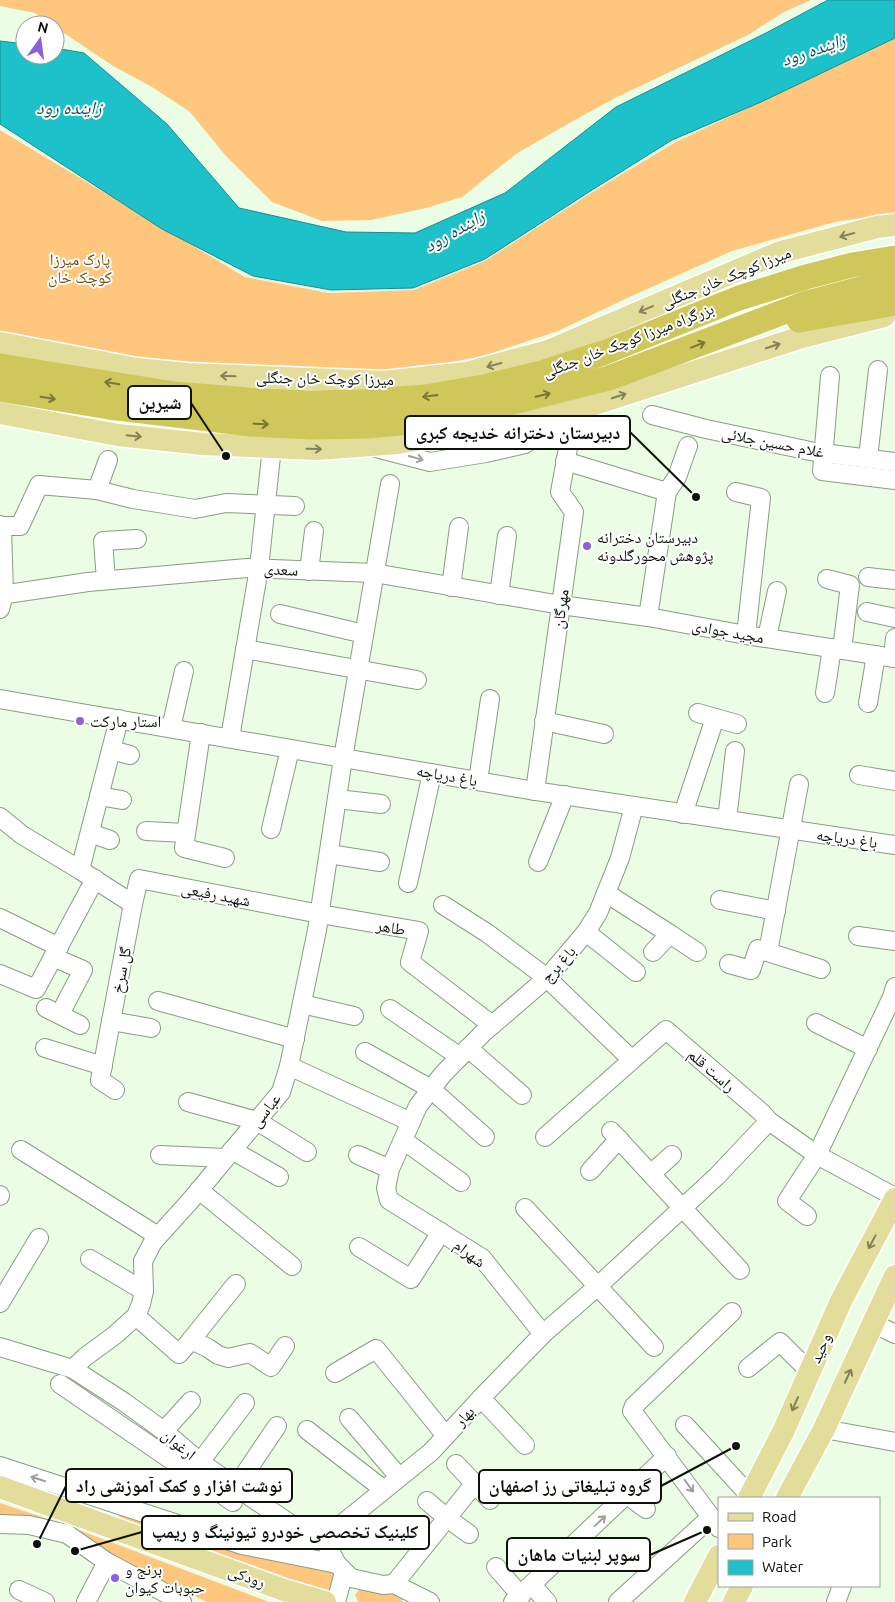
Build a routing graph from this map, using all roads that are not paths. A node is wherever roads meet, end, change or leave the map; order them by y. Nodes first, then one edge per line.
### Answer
1 (895, 225) edge
2 (895, 243) edge
3 (895, 258) edge
4 (895, 282) edge
5 (895, 303) edge
6 (895, 314) edge
7 (752, 324) junction
8 (658, 331) junction
9 (0, 343) edge
10 (0, 366) edge
11 (878, 370) dead end
12 (830, 376) dead end
13 (0, 389) edge
14 (0, 413) edge
15 (652, 415) dead end
16 (572, 422) junction
17 (688, 446) dead end
18 (272, 447) junction
19 (824, 453) junction
20 (863, 458) junction
21 (108, 460) dead end
22 (565, 461) junction
23 (895, 462) edge
24 (856, 476) junction
25 (895, 480) edge
26 (390, 484) dead end
27 (97, 490) junction
28 (667, 492) junction
29 (736, 492) dead end
30 (265, 504) junction
31 (295, 506) dead end
32 (1, 526) edge
33 (459, 527) dead end
34 (314, 531) dead end
35 (507, 536) dead end
36 (137, 539) dead end
37 (259, 568) junction
38 (309, 570) junction
39 (374, 573) junction
40 (868, 577) dead end
41 (827, 579) dead end
42 (106, 580) junction
43 (895, 580) edge
44 (451, 586) junction
45 (777, 591) dead end
46 (499, 595) junction
47 (1, 600) edge
48 (561, 605) junction
49 (867, 612) dead end
50 (280, 614) dead end
51 (648, 618) junction
52 (895, 618) edge
53 (364, 634) junction
54 (746, 635) junction
55 (767, 638) junction
56 (895, 638) edge
57 (245, 649) junction
58 (837, 649) junction
59 (876, 655) junction
60 (894, 658) edge
61 (358, 668) junction
62 (184, 670) dead end
63 (417, 680) dead end
64 (825, 693) dead end
65 (490, 698) dead end
66 (0, 699) edge
67 (868, 703) dead end
68 (118, 719) junction
69 (544, 721) junction
70 (737, 724) dead end
71 (171, 728) junction
72 (200, 733) junction
73 (604, 734) dead end
74 (230, 738) junction
75 (290, 749) junction
76 (111, 750) junction
77 (735, 751) dead end
78 (130, 755) dead end
79 (343, 758) junction
80 (432, 773) junction
81 (859, 775) dead end
82 (478, 780) junction
83 (895, 781) edge
84 (800, 784) dead end
85 (535, 790) junction
86 (565, 795) junction
87 (99, 796) junction
88 (337, 799) junction
89 (122, 800) dead end
90 (381, 804) dead end
91 (634, 806) junction
92 (683, 814) junction
93 (0, 817) edge
94 (727, 820) junction
95 (271, 829) dead end
96 (791, 830) junction
97 (146, 831) dead end
98 (90, 833) junction
99 (186, 833) junction
100 (110, 840) dead end
101 (895, 845) edge
102 (329, 854) junction
103 (225, 858) dead end
104 (380, 862) dead end
105 (538, 862) dead end
106 (88, 874) junction
107 (408, 883) dead end
108 (606, 893) junction
109 (720, 900) dead end
110 (133, 904) junction
111 (443, 905) dead end
112 (776, 911) junction
113 (320, 914) junction
114 (0, 918) edge
115 (586, 932) junction
116 (670, 934) junction
117 (858, 936) dead end
118 (895, 940) edge
119 (56, 952) junction
120 (653, 952) dead end
121 (697, 952) dead end
122 (768, 952) junction
123 (729, 964) dead end
124 (821, 969) dead end
125 (636, 972) dead end
126 (0, 974) edge
127 (547, 978) junction
128 (895, 987) edge
129 (158, 1000) dead end
130 (302, 1004) junction
131 (390, 1009) dead end
132 (354, 1016) dead end
133 (111, 1022) junction
134 (816, 1023) dead end
135 (80, 1025) dead end
136 (492, 1025) junction
137 (888, 1025) edge
138 (151, 1028) dead end
139 (294, 1039) junction
140 (45, 1048) dead end
141 (868, 1049) junction
142 (365, 1052) dead end
143 (464, 1053) junction
144 (632, 1060) junction
145 (103, 1066) junction
146 (289, 1066) junction
147 (431, 1089) junction
148 (116, 1090) dead end
149 (522, 1095) dead end
150 (188, 1102) dead end
151 (257, 1121) junction
152 (769, 1121) junction
153 (411, 1122) junction
154 (545, 1136) dead end
155 (485, 1137) dead end
156 (403, 1140) junction
157 (21, 1150) dead end
158 (307, 1152) dead end
159 (229, 1154) junction
160 (160, 1155) dead end
161 (358, 1155) dead end
162 (672, 1155) dead end
163 (817, 1155) junction
164 (390, 1169) junction
165 (590, 1171) dead end
166 (651, 1174) junction
167 (279, 1177) dead end
168 (461, 1182) dead end
169 (386, 1188) joint
170 (199, 1190) junction
171 (895, 1198) edge
172 (525, 1208) dead end
173 (682, 1208) junction
174 (807, 1216) dead end
175 (442, 1232) junction
176 (158, 1236) junction
177 (39, 1238) dead end
178 (359, 1247) dead end
179 (90, 1259) dead end
180 (292, 1266) dead end
181 (740, 1270) dead end
182 (895, 1276) edge
183 (236, 1284) dead end
184 (598, 1286) junction
185 (144, 1291) junction
186 (0, 1303) edge
187 (732, 1312) dead end
188 (136, 1316) junction
189 (873, 1323) junction
190 (543, 1334) junction
191 (895, 1334) edge
192 (191, 1340) junction
193 (285, 1346) dead end
194 (0, 1347) edge
195 (654, 1347) dead end
196 (748, 1368) dead end
197 (72, 1369) junction
198 (810, 1372) junction
199 (334, 1373) dead end
200 (60, 1384) dead end
201 (481, 1398) junction
202 (191, 1401) dead end
203 (245, 1403) dead end
204 (349, 1418) dead end
205 (685, 1425) dead end
206 (277, 1426) dead end
207 (824, 1429) junction
208 (307, 1430) dead end
209 (164, 1432) junction
210 (446, 1436) junction
211 (895, 1442) edge
212 (525, 1445) dead end
213 (667, 1456) junction
214 (456, 1464) dead end
215 (0, 1466) edge
216 (195, 1467) junction
217 (399, 1477) junction
218 (475, 1483) junction
219 (0, 1487) edge
220 (383, 1489) junction
221 (234, 1494) junction
222 (627, 1495) junction
223 (749, 1497) edge
224 (788, 1497) edge
225 (0, 1498) edge
226 (101, 1499) junction
227 (490, 1500) dead end
228 (427, 1501) dead end
229 (646, 1509) dead end
230 (447, 1518) junction
231 (94, 1520) junction
232 (715, 1523) edge
233 (0, 1524) edge
234 (469, 1534) dead end
235 (322, 1536) junction
236 (718, 1558) edge
237 (107, 1562) junction
238 (496, 1567) dead end
239 (341, 1568) junction
240 (394, 1584) junction
241 (742, 1587) edge
242 (842, 1587) edge
243 (19, 1590) dead end
244 (522, 1594) edge
245 (45, 1602) edge
246 (86, 1602) edge
247 (182, 1602) edge
248 (290, 1602) edge
249 (325, 1602) edge
250 (336, 1602) edge
251 (430, 1602) edge
252 (546, 1602) edge
253 (618, 1602) edge
254 (695, 1602) edge
255 (734, 1602) edge
256 (836, 1602) edge

1 -> 9 main road, میرزا کوچک خان جنگلی
2 - 8 highway
3 - 8 highway, بزرگراه میرزا کوچک خان جنگلی
4 - 7 highway, بزرگراه میرزا کوچک خان جنگلی
5 - 7 highway
16 -> 6 main road
13 -> 7 highway, بزرگراه میرزا کوچک خان جنگلی
8 -> 10 highway, بزرگراه میرزا کوچک خان جنگلی
11 - 20 street
12 - 19 street
14 -> 18 main road
15 - 19 street, غلام حسین جلائی
18 -> 16 main road
16 - 22 street, مهرگان
17 - 28 street
18 - 30 street
19 - 20 street, غلام حسین جلائی
19 - 24 street
20 - 23 street, غلام حسین جلائی
20 - 24 street
21 - 27 street
22 - 28 street
22 - 48 street, مهرگان
24 - 25 street
26 - 39 street, عباسی
27 - 30 street
27 - 32 street
28 - 51 street
29 - 54 street
30 - 31 street
30 - 37 street
32 - 47 street
33 - 44 street
34 - 38 street
35 - 46 street
36 - 42 street
37 - 38 street, سعدی
37 - 42 street, سعدی
37 - 57 street
38 - 39 street, سعدی
39 - 44 street, سعدی
39 - 53 street, عباسی
40 - 43 street
41 - 58 street
42 - 47 street, سعدی
44 - 46 street, سعدی
45 - 55 street
46 - 48 street, سعدی
48 - 51 street, مجید جوادی
48 - 69 street, مهرگان
49 - 52 street
50 - 53 street
51 - 54 street, مجید جوادی
53 - 61 street, عباسی
54 - 55 street, مجید جوادی
55 - 58 street, مجید جوادی
56 - 60 street
57 - 61 street
57 - 74 street
58 - 59 street, مجید جوادی
58 - 64 street
59 - 60 street, مجید جوادی
59 - 67 street
61 - 63 street
61 - 79 street, عباسی
62 - 71 street
65 - 82 street
66 - 68 street, باغ دریاچه
68 - 71 street, باغ دریاچه
68 - 76 street
69 - 73 street
69 - 85 street, مهرگان
70 - 92 street
71 - 72 street, باغ دریاچه
72 - 74 street, باغ دریاچه
72 - 99 street
74 - 75 street, باغ دریاچه
75 - 79 street, باغ دریاچه
75 - 95 street
76 - 78 street
76 - 87 street
77 - 94 street
79 - 80 street, باغ دریاچه
79 - 88 street, عباسی
80 - 82 street, باغ دریاچه
80 - 107 street
81 - 83 street
82 - 85 street, باغ دریاچه
84 - 96 street
85 - 86 street, باغ دریاچه
86 - 91 street, باغ دریاچه
86 - 105 street
87 - 89 street
87 - 98 street
88 - 90 street
88 - 102 street, عباسی
91 - 92 street, باغ دریاچه
91 - 108 street, باغ برج
92 - 94 street, باغ دریاچه
93 - 106 street
94 - 96 street, باغ دریاچه
96 - 101 street, باغ دریاچه
96 - 112 street
97 - 99 street
98 - 100 street
98 - 106 street
99 - 103 street
102 - 104 street
102 - 113 street, عباسی
106 - 110 street
106 - 119 street
108 - 115 street, باغ برج
108 - 116 street
109 - 112 street
110 - 113 street, شهید رفیعی
110 - 133 street, گل سرخ
111 - 127 street
112 - 122 street
113 - 130 street, عباسی
113 - 136 street, طاهر
114 - 119 street
115 - 125 street
115 - 127 street, باغ برج
116 - 120 street
116 - 121 street
117 - 118 street
119 - 126 street
119 - 135 street
122 - 123 street
122 - 124 street
127 - 136 street, باغ برج
127 - 144 street
128 - 137 street
129 - 139 street
130 - 132 street
130 - 139 street, عباسی
131 - 143 street
133 - 138 street
133 - 145 street, گل سرخ
134 - 141 street
136 - 143 street, باغ برج
137 - 141 street
139 - 146 street, عباسی
140 - 145 street
141 - 163 street
142 - 147 street
143 - 147 street, باغ برج
143 - 149 street
144 - 152 street, راست قلم
144 - 154 street
145 - 148 street, گل سرخ
146 - 151 street, عباسی
146 - 153 street
147 - 153 street, باغ برج
147 - 155 street
150 - 151 street
151 - 158 street
151 - 159 street, عباسی
152 - 163 street, راست قلم
152 - 173 street, بهار
153 - 156 street, باغ برج
156 - 164 street, باغ برج
156 - 168 street
157 - 176 street
159 - 160 street
159 - 167 street
159 - 170 street, عباسی
161 - 164 street
162 - 166 street
163 - 171 street, راست قلم
163 - 174 street
164 - 169 street, باغ برج
165 - 166 street
166 - 173 street
169 - 175 street, شهرام
170 - 176 street, عباسی
170 - 180 street
171 -> 198 main road, وحید
172 - 184 street
173 - 181 street
173 - 184 street, بهار
175 - 178 street
175 - 190 street, شهرام
176 - 185 street, عباسی
177 - 186 street
179 - 185 street
182 - 189 main road
183 - 192 street
184 - 190 street, بهار
184 - 195 street
185 - 188 street, عباسی
187 - 213 street
188 - 192 street
188 - 197 street, عباسی
189 - 191 street
207 -> 189 main road
190 - 201 street, بهار
192 - 193 street
194 - 197 street, ارغوان
196 - 198 street
197 - 209 street, ارغوان
198 -> 223 main road, وحید
199 - 210 street
200 - 216 street
201 - 210 street, بهار
201 - 212 street
202 - 209 street
203 - 216 street
204 - 217 street
205 - 223 street
206 - 221 street
207 - 211 street
207 - 224 main road
208 - 220 street
209 - 216 street, ارغوان
210 - 217 street, بهار
213 - 222 street
213 -> 232 street
214 - 218 street
226 -> 215 street
216 - 221 street, ارغوان
217 - 220 street, بهار
218 - 227 street
218 - 230 street
219 - 231 main road, رودکی
220 - 235 street, بهار
221 - 235 street, ارغوان
222 - 229 street
244 -> 222 street
225 - 248 main road, رودکی
226 - 231 street
226 - 239 street
228 - 230 street
230 - 234 street
230 - 240 street
231 - 249 main road, رودکی
232 - 253 street
233 - 237 street
235 - 239 street
236 - 254 main road
237 - 246 street
237 - 247 street
238 - 244 street
239 - 240 street
239 - 250 street
240 - 251 street
241 - 255 main road
242 - 256 street
243 - 245 street
244 - 252 street

